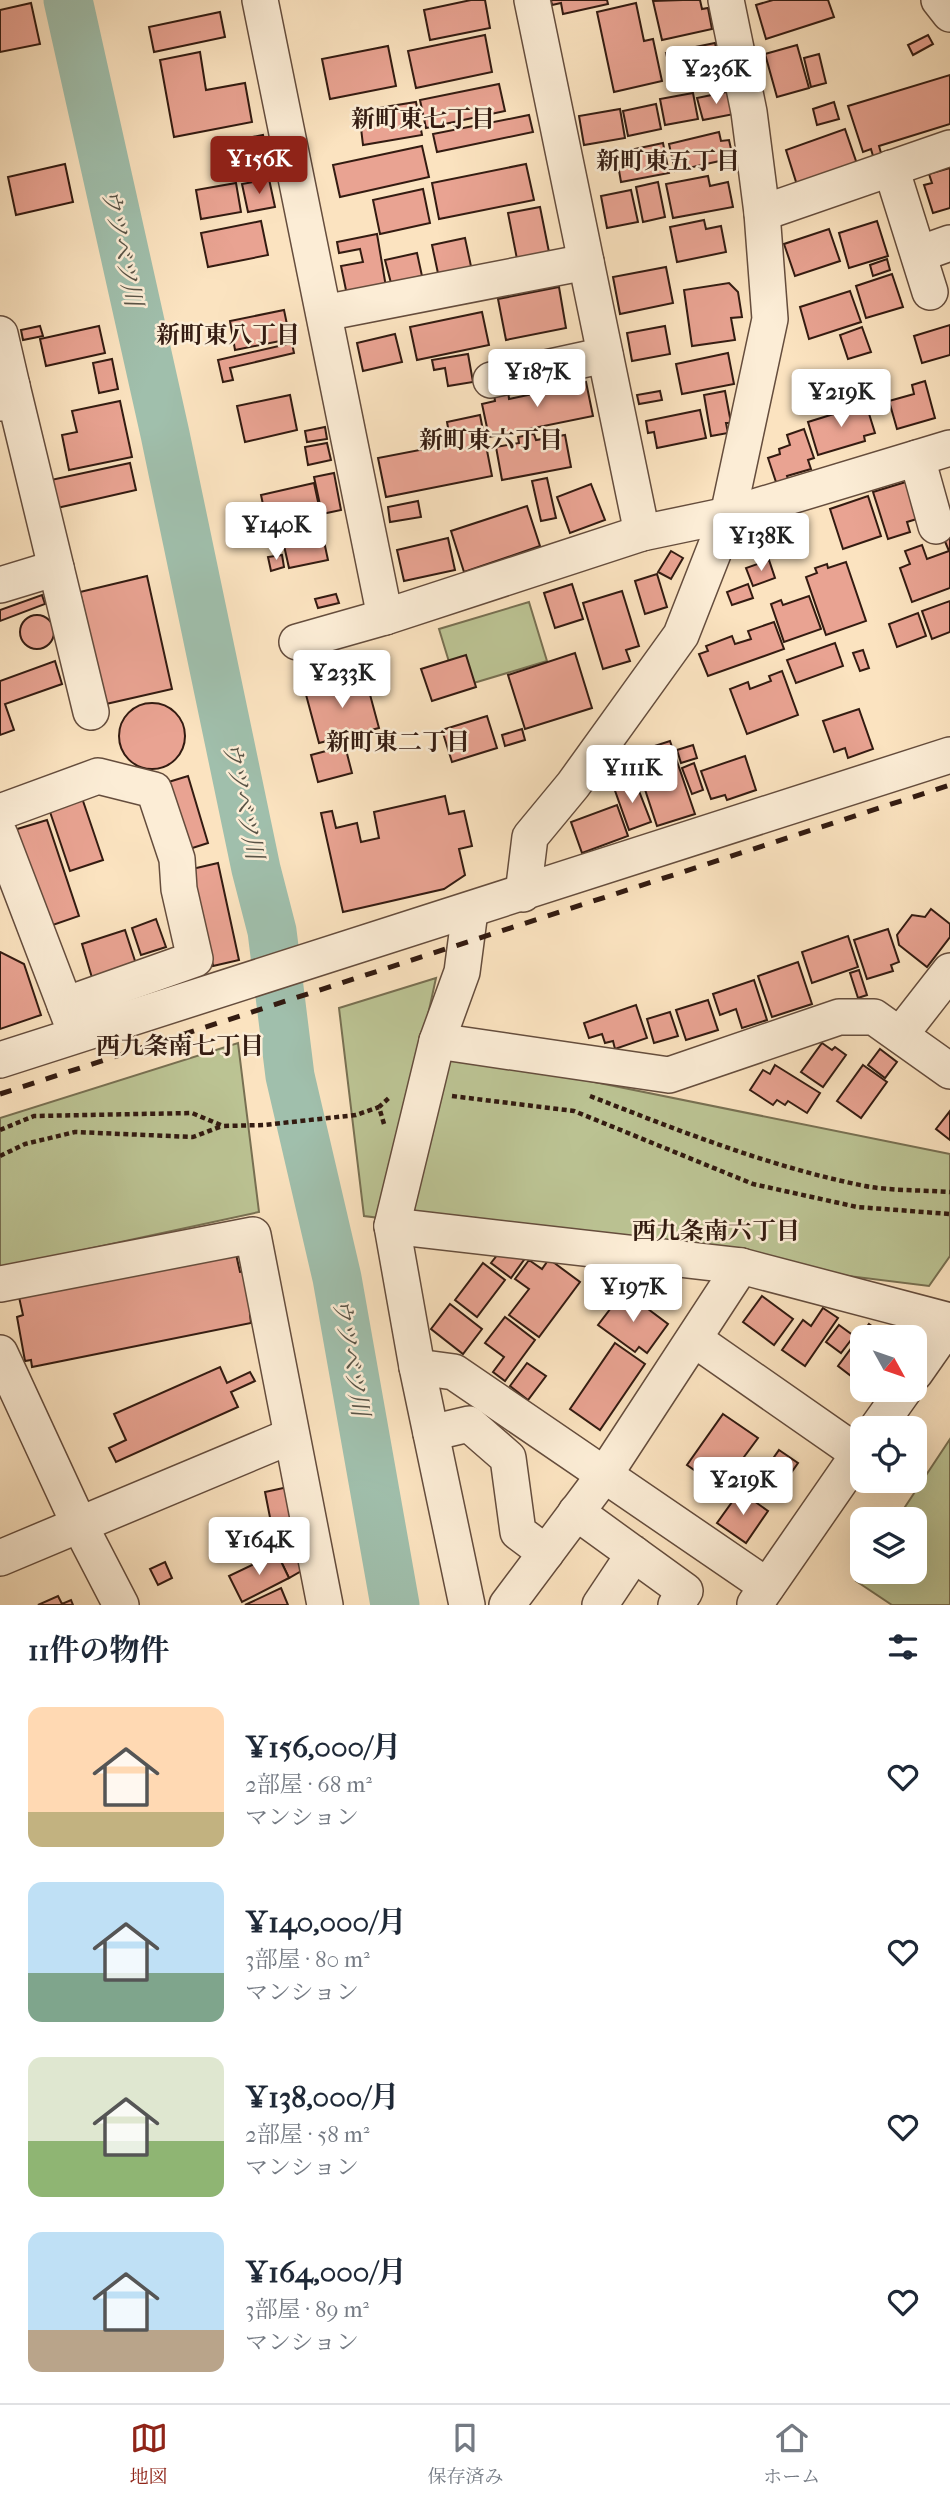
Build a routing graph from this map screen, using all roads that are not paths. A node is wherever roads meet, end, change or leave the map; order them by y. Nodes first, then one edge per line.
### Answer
1 (260, 0) edge
2 (532, 0) edge
3 (726, 0) edge
4 (939, 0) edge
5 (950, 14) edge
6 (950, 148) edge
7 (891, 168) junction
8 (762, 213) junction
9 (934, 249) edge
10 (586, 262) junction
11 (930, 292) dead end
12 (324, 313) junction
13 (0, 334) edge
14 (605, 355) junction
15 (491, 380) dead end
16 (6, 394) edge
17 (950, 448) edge
18 (917, 458) junction
19 (728, 515) junction
20 (936, 526) dead end
21 (642, 533) junction
22 (56, 568) junction
23 (0, 585) edge
24 (385, 617) junction
25 (297, 642) dead end
26 (92, 712) dead end
27 (950, 755) edge
28 (0, 812) edge
29 (0, 835) edge
30 (523, 894) junction
31 (470, 911) junction
32 (950, 971) edge
33 (71, 1020) junction
34 (900, 1035) junction
35 (437, 1041) junction
36 (0, 1060) edge
37 (950, 1071) edge
38 (392, 1226) junction
39 (741, 1266) junction
40 (0, 1284) edge
41 (950, 1322) edge
42 (694, 1339) junction
43 (0, 1353) edge
44 (928, 1354) edge
45 (417, 1367) junction
46 (431, 1433) junction
47 (850, 1433) edge
48 (291, 1436) junction
49 (850, 1466) edge
50 (605, 1474) junction
51 (576, 1512) junction
52 (79, 1524) junction
53 (546, 1553) junction
54 (634, 1555) junction
55 (0, 1558) edge
56 (761, 1595) edge
57 (121, 1605) edge
58 (325, 1605) edge
59 (467, 1605) edge
60 (507, 1605) edge
61 (600, 1605) edge
62 (676, 1605) edge

1 - 12 street
2 - 10 street
3 - 8 street
4 - 5 street
6 - 7 street
7 - 8 street
7 - 9 street
8 - 19 street
9 - 11 street
10 - 12 street
10 - 14 street
12 - 24 street
13 - 16 street
14 - 15 street
14 - 21 street
16 - 22 street
17 - 18 street
18 - 19 street
18 - 20 street
19 - 21 street
19 - 30 street
21 - 24 street
22 - 23 street
22 - 26 street
24 - 25 street
27 - 30 street
28 - 33 street
29 - 33 street
30 - 31 street
31 - 33 street
31 - 35 street
32 - 34 street
33 - 36 street
34 - 35 street
34 - 37 street
35 - 38 street
38 - 39 street
38 - 45 street
39 - 41 street
39 - 42 street
40 - 48 street
41 - 44 street
42 - 47 street
42 - 50 street
43 - 52 street
45 - 46 street
45 - 50 street
46 - 53 street
46 - 59 street
48 - 52 street
48 - 58 street
49 - 56 street
50 - 51 street
50 - 56 street
51 - 53 street
51 - 54 street
52 - 55 street
52 - 57 street
53 - 60 street
54 - 61 street
54 - 62 street

